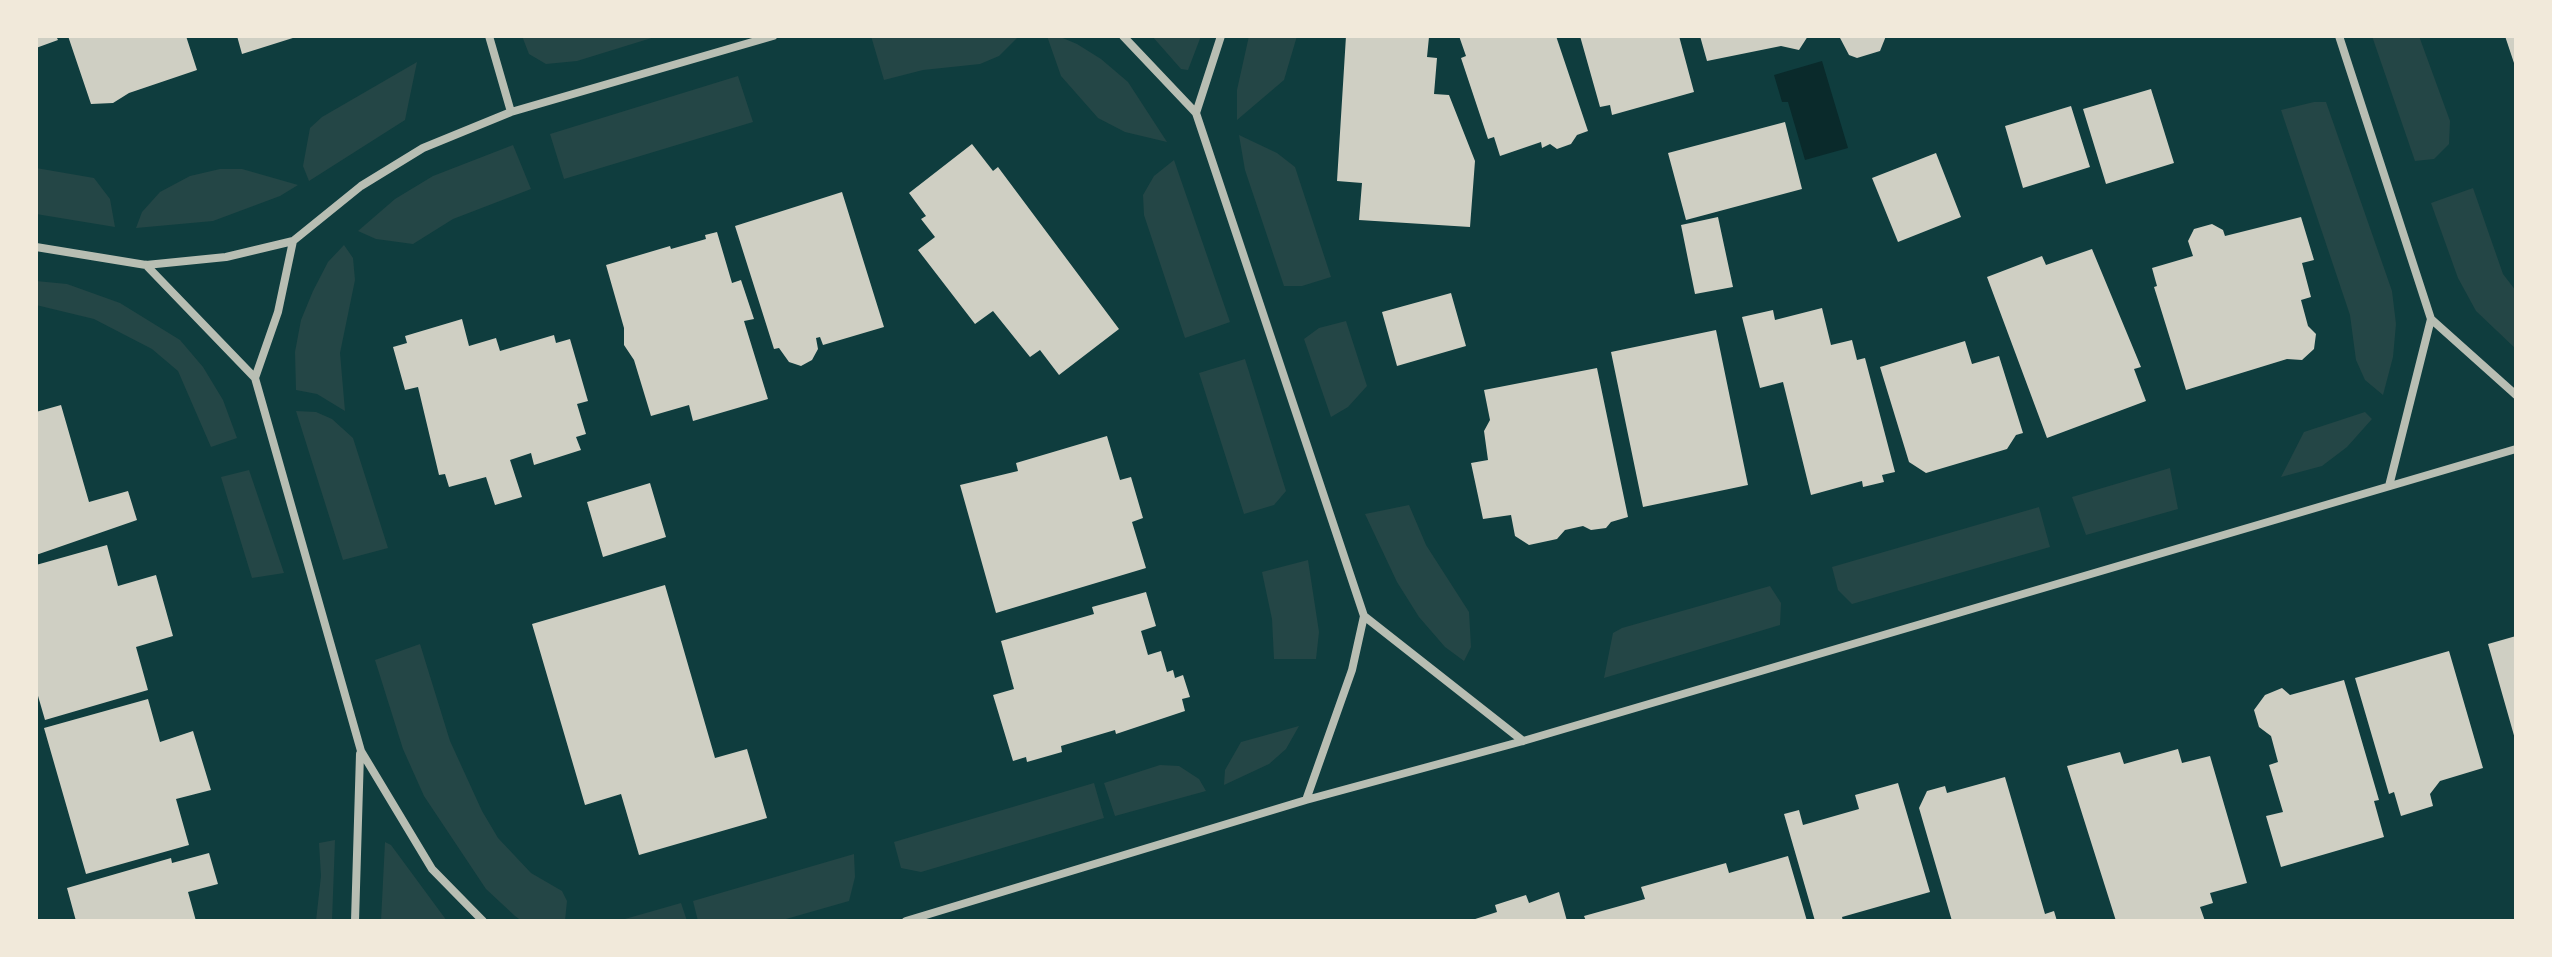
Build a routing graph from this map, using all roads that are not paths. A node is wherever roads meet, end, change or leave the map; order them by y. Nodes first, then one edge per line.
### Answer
1 (489, 36) edge
2 (773, 36) edge
3 (1123, 36) edge
4 (1221, 36) edge
5 (2339, 36) edge
6 (511, 112) junction
7 (1196, 113) junction
8 (293, 241) junction
9 (36, 247) edge
10 (146, 265) junction
11 (2431, 319) junction
12 (255, 378) junction
13 (2516, 395) edge
14 (2516, 449) edge
15 (2389, 486) junction
16 (1364, 616) junction
17 (1523, 741) junction
18 (361, 751) junction
19 (1306, 800) junction
20 (355, 921) edge
21 (483, 921) edge
22 (906, 921) edge

1 - 6 street
2 - 6 street
3 - 7 street
4 - 7 street
5 - 11 street
6 - 8 street
7 - 16 street
8 - 10 street
8 - 12 street
9 - 10 street
10 - 12 street
11 - 13 street
11 - 15 street
12 - 18 street
14 - 15 street
15 - 17 street
16 - 17 street
16 - 19 street
17 - 19 street
18 - 20 street
18 - 21 street
19 - 22 street

